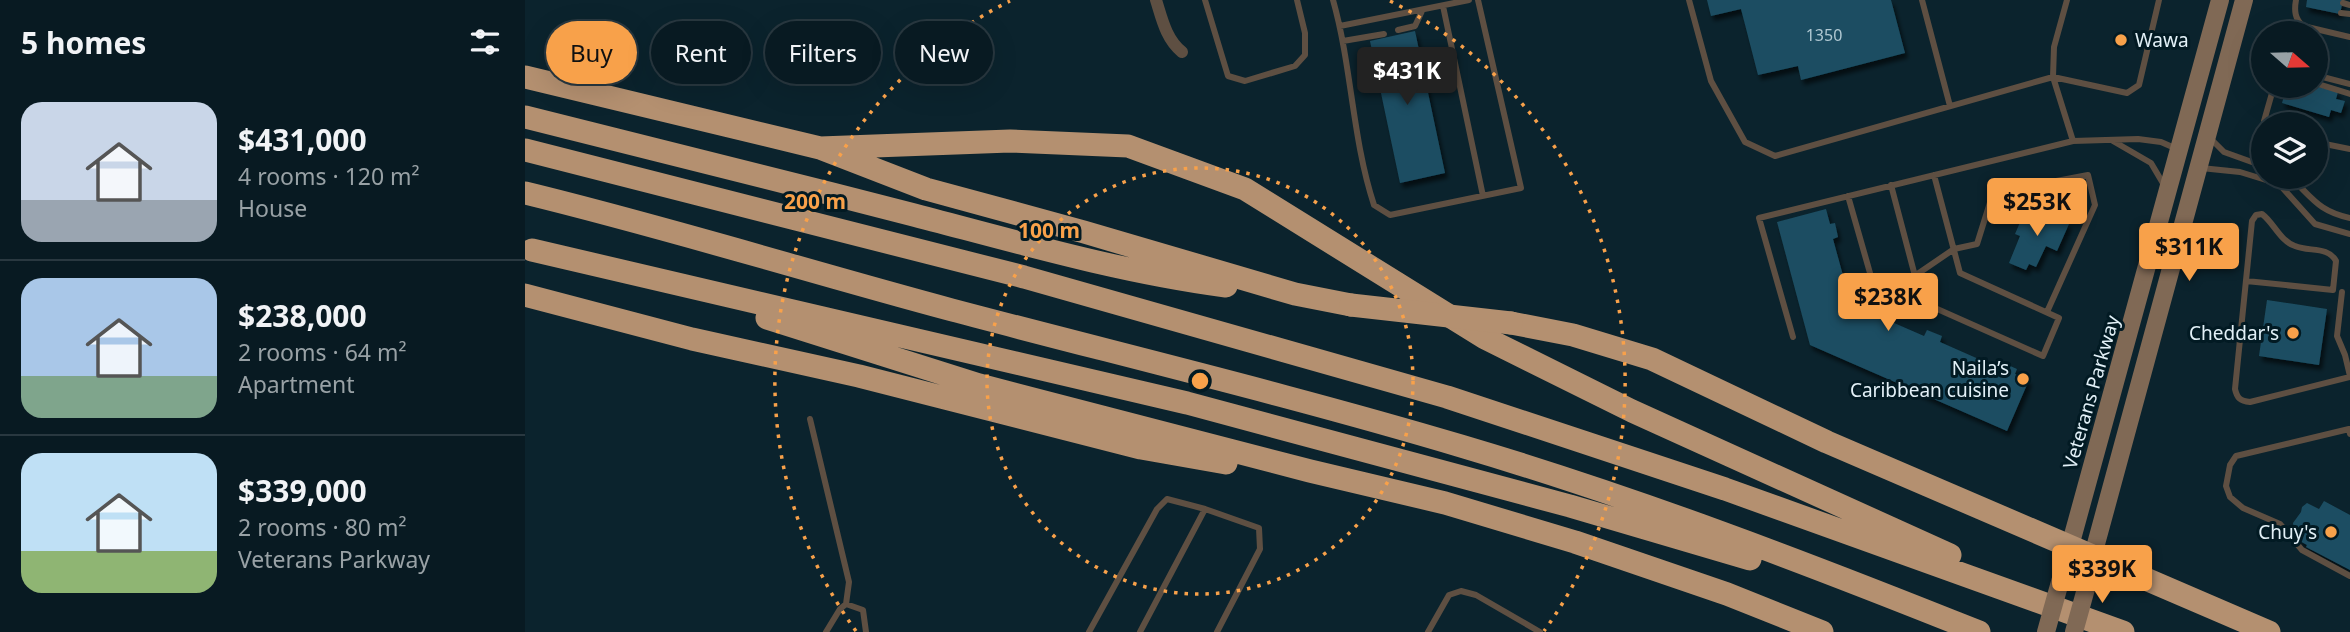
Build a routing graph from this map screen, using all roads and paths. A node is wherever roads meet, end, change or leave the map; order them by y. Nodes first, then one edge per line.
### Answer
1 (1156, 0) edge
2 (1205, 0) edge
3 (1297, 0) edge
4 (1333, 0) edge
5 (1469, 0) edge
6 (1478, 0) edge
7 (1689, 0) edge
8 (1922, 0) edge
9 (2067, 0) edge
10 (2159, 0) edge
11 (2220, 0) edge
12 (2244, 0) edge
13 (2296, 1) edge
14 (1443, 6) junction
15 (2307, 6) dead end
16 (1422, 11) junction
17 (2341, 13) dead end
18 (2350, 15) edge
19 (1340, 26) junction
20 (1398, 30) dead end
21 (1384, 34) dead end
22 (2350, 37) edge
23 (1343, 41) junction
24 (1182, 52) dead end
25 (525, 77) edge
26 (2053, 77) junction
27 (2328, 78) edge
28 (2350, 84) edge
29 (2328, 87) edge
30 (2350, 94) edge
31 (1950, 106) junction
32 (525, 117) edge
33 (2207, 134) junction
34 (2073, 141) junction
35 (2111, 141) junction
36 (2328, 145) edge
37 (820, 148) junction
38 (2350, 149) edge
39 (525, 150) edge
40 (2179, 150) junction
41 (2251, 162) edge
42 (2199, 168) junction
43 (1934, 175) junction
44 (1892, 185) junction
45 (2303, 189) edge
46 (525, 193) edge
47 (2168, 193) junction
48 (1848, 196) junction
49 (1483, 197) junction
50 (2350, 218) edge
51 (2350, 234) edge
52 (529, 249) edge
53 (1954, 249) junction
54 (1915, 276) junction
55 (2246, 281) junction
56 (1895, 290) junction
57 (2333, 290) junction
58 (2342, 292) junction
59 (2350, 293) edge
60 (525, 295) edge
61 (1295, 295) junction
62 (2047, 312) junction
63 (1793, 337) dead end
64 (2350, 377) edge
65 (810, 419) dead end
66 (2350, 430) edge
67 (1445, 503) junction
68 (1205, 509) junction
69 (2069, 551) junction
70 (2093, 561) junction
71 (2350, 576) edge
72 (846, 604) junction
73 (1935, 614) junction
74 (2119, 631) edge
75 (826, 632) edge
76 (866, 632) edge
77 (1089, 632) edge
78 (1140, 632) edge
79 (1217, 632) edge
80 (1428, 632) edge
81 (1540, 632) edge
82 (1822, 632) edge
83 (1979, 632) edge
84 (2046, 632) edge
85 (2074, 632) edge
86 (2269, 632) edge

1 - 24 street
2 - 3 lane
4 - 19 lane
5 - 14 lane
6 - 49 lane
7 - 31 lane
8 - 31 lane
9 - 26 lane
10 - 26 lane
11 - 40 main road, Veterans Parkway
12 - 33 main road
13 - 15 lane
13 - 22 lane
14 - 16 lane
14 - 49 lane
16 - 19 lane
16 - 20 lane
17 - 18 lane
19 - 23 lane
21 - 23 lane
23 - 49 lane
25 - 37 highway
26 - 31 lane
26 - 34 lane
27 - 28 lane
29 - 30 lane
32 - 61 highway
33 - 41 lane
33 - 42 main road
34 - 35 lane
34 - 43 lane
35 - 40 lane
35 - 47 lane
36 - 38 lane
37 - 61 highway
37 - 74 highway
39 - 74 highway
40 - 47 main road, Veterans Parkway
42 - 51 lane
42 - 70 main road
43 - 44 lane
43 - 53 lane
44 - 48 lane
44 - 54 lane
45 - 50 lane
46 - 73 highway
47 - 69 main road, Veterans Parkway
48 - 56 lane
48 - 63 lane
52 - 67 highway
52 - 73 highway
53 - 54 lane
53 - 62 lane
53 - 62 lane
54 - 56 lane
55 - 57 lane
55 - 57 lane
55 - 64 lane
56 - 62 lane
57 - 58 lane
58 - 59 lane
58 - 64 lane
60 - 67 highway
61 - 69 highway, bridge
65 - 72 lane
66 - 71 lane
67 - 82 highway
68 - 77 lane
68 - 78 lane
68 - 79 lane
69 - 70 highway
69 - 84 main road, Veterans Parkway, bridge
70 - 85 main road, bridge
70 - 86 highway
72 - 75 lane
72 - 76 lane
73 - 83 highway
80 - 81 lane

